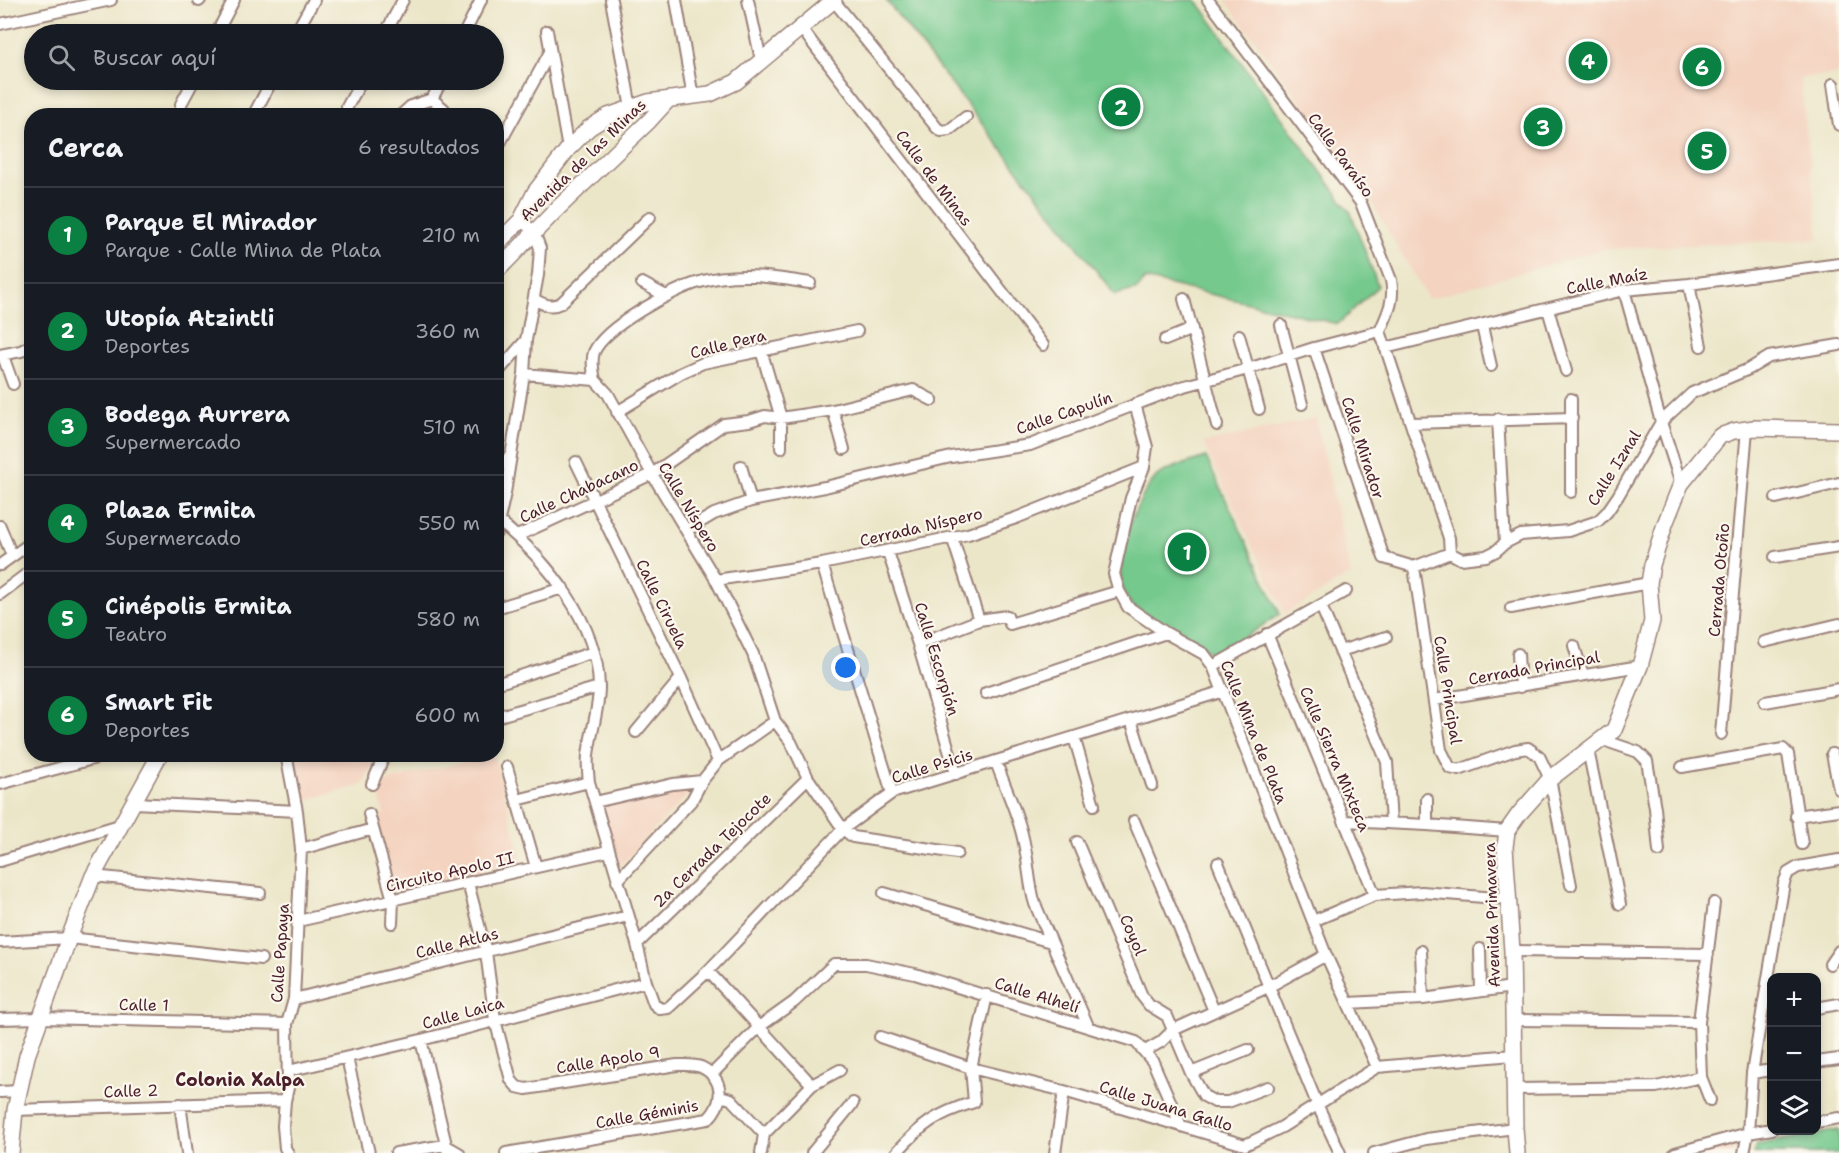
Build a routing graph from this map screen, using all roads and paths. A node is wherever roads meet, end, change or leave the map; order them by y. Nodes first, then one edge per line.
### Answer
1 (111, 0) edge
2 (234, 0) edge
3 (314, 0) edge
4 (403, 0) edge
5 (482, 0) edge
6 (611, 0) edge
7 (676, 0) edge
8 (748, 0) edge
9 (834, 0) edge
10 (1208, 0) edge
11 (0, 24) edge
12 (221, 24) edge
13 (301, 24) edge
14 (390, 24) edge
15 (469, 24) edge
16 (801, 28) junction
17 (547, 31) dead end
18 (550, 52) junction
19 (761, 60) junction
20 (1833, 84) dead end
21 (189, 90) edge
22 (266, 90) edge
23 (357, 90) edge
24 (437, 90) edge
25 (693, 97) junction
26 (432, 99) junction
27 (669, 99) junction
28 (181, 108) edge
29 (256, 108) edge
30 (348, 108) edge
31 (409, 108) edge
32 (443, 108) edge
33 (631, 108) junction
34 (966, 117) dead end
35 (1839, 125) edge
36 (504, 136) edge
37 (568, 149) junction
38 (650, 217) dead end
39 (521, 220) junction
40 (534, 232) junction
41 (504, 237) edge
42 (504, 264) edge
43 (1839, 264) edge
44 (642, 283) dead end
45 (810, 283) dead end
46 (1689, 284) junction
47 (1624, 290) junction
48 (666, 296) junction
49 (1184, 299) dead end
50 (535, 300) junction
51 (1548, 309) junction
52 (1281, 325) dead end
53 (1482, 326) junction
54 (1192, 329) junction
55 (858, 331) dead end
56 (1380, 331) junction
57 (1239, 335) dead end
58 (526, 340) junction
59 (1165, 340) dead end
60 (1043, 345) dead end
61 (1701, 346) dead end
62 (1314, 348) junction
63 (1385, 348) junction
64 (1838, 348) edge
65 (24, 349) edge
66 (761, 350) junction
67 (1, 356) edge
68 (1289, 356) junction
69 (504, 365) edge
70 (1491, 366) dead end
71 (1248, 369) junction
72 (1566, 371) dead end
73 (524, 375) junction
74 (595, 380) junction
75 (1205, 380) junction
76 (13, 384) dead end
77 (1571, 399) dead end
78 (932, 400) dead end
79 (1135, 404) junction
80 (1302, 405) dead end
81 (1259, 409) dead end
82 (833, 410) junction
83 (617, 412) junction
84 (781, 418) junction
85 (1572, 418) junction
86 (1498, 419) junction
87 (1661, 422) junction
88 (1412, 423) junction
89 (1217, 425) dead end
90 (1747, 429) junction
91 (1839, 430) edge
92 (781, 448) dead end
93 (844, 449) dead end
94 (510, 456) junction
95 (504, 462) edge
96 (576, 462) dead end
97 (741, 466) dead end
98 (1144, 467) junction
99 (652, 474) junction
100 (1125, 476) junction
101 (1839, 483) edge
102 (1681, 484) junction
103 (504, 492) edge
104 (1570, 492) dead end
105 (1131, 498) junction
106 (1776, 498) dead end
107 (594, 500) junction
108 (751, 501) junction
109 (0, 526) edge
110 (687, 530) junction
111 (504, 531) edge
112 (517, 536) junction
113 (952, 537) junction
114 (1504, 543) junction
115 (1839, 547) edge
116 (24, 548) edge
117 (888, 552) junction
118 (1450, 553) junction
119 (12, 556) junction
120 (1775, 557) dead end
121 (822, 564) junction
122 (0, 565) edge
123 (1414, 567) junction
124 (24, 576) edge
125 (716, 580) junction
126 (1649, 583) junction
127 (563, 588) junction
128 (1119, 591) junction
129 (1346, 591) dead end
130 (0, 594) edge
131 (504, 606) edge
132 (1321, 606) junction
133 (1511, 608) dead end
134 (979, 620) junction
135 (1839, 624) edge
136 (1166, 633) junction
137 (1267, 634) junction
138 (1386, 637) dead end
139 (1764, 642) dead end
140 (918, 644) junction
141 (1574, 646) dead end
142 (1340, 651) junction
143 (594, 652) junction
144 (1518, 654) dead end
145 (1213, 666) junction
146 (1640, 666) junction
147 (1582, 675) junction
148 (681, 678) junction
149 (504, 681) edge
150 (599, 687) junction
151 (1520, 687) junction
152 (1839, 689) edge
153 (1224, 691) junction
154 (986, 693) dead end
155 (1434, 700) junction
156 (1765, 702) dead end
157 (504, 715) edge
158 (1131, 720) junction
159 (775, 721) junction
160 (636, 732) dead end
161 (1722, 734) dead end
162 (1074, 737) junction
163 (1603, 740) junction
164 (1588, 750) junction
165 (1833, 754) dead end
166 (718, 761) junction
167 (81, 762) edge
168 (156, 762) edge
169 (288, 762) edge
170 (382, 762) edge
171 (996, 762) junction
172 (507, 767) dead end
173 (1682, 767) dead end
174 (956, 774) junction
175 (808, 778) junction
176 (1550, 779) junction
177 (702, 781) junction
178 (589, 782) junction
179 (0, 784) edge
180 (372, 784) dead end
181 (1152, 784) dead end
182 (1839, 789) edge
183 (892, 793) junction
184 (1427, 799) dead end
185 (517, 800) junction
186 (595, 802) junction
187 (134, 803) junction
188 (1094, 805) dead end
189 (1839, 810) edge
190 (297, 811) junction
191 (369, 814) dead end
192 (1796, 816) junction
193 (1134, 821) dead end
194 (1344, 822) junction
195 (1391, 823) junction
196 (123, 824) junction
197 (1427, 825) junction
198 (373, 829) junction
199 (843, 829) junction
200 (1507, 831) junction
201 (1077, 842) dead end
202 (1802, 844) dead end
203 (301, 849) junction
204 (608, 851) junction
205 (1659, 851) dead end
206 (957, 853) dead end
207 (1839, 860) edge
208 (0, 861) edge
209 (1218, 862) dead end
210 (536, 867) junction
211 (93, 876) junction
212 (617, 881) junction
213 (468, 883) junction
214 (1571, 885) dead end
215 (260, 893) dead end
216 (884, 893) dead end
217 (1375, 895) junction
218 (1508, 899) junction
219 (393, 900) junction
220 (1714, 903) dead end
221 (1620, 904) dead end
222 (627, 916) junction
223 (298, 921) junction
224 (1313, 921) junction
225 (392, 923) dead end
226 (69, 938) junction
227 (0, 942) edge
228 (1051, 942) junction
229 (637, 944) junction
230 (1480, 948) dead end
231 (1421, 951) dead end
232 (1512, 951) junction
233 (1839, 951) edge
234 (486, 952) junction
235 (1708, 954) junction
236 (1326, 955) junction
237 (261, 959) dead end
238 (1830, 964) dead end
239 (708, 971) junction
240 (646, 982) junction
241 (1268, 987) junction
242 (1513, 987) junction
243 (1481, 990) junction
244 (987, 995) junction
245 (294, 999) junction
246 (1423, 999) junction
247 (1349, 1003) junction
248 (1839, 1004) edge
249 (1821, 1007) edge
250 (1214, 1011) junction
251 (1766, 1017) edge
252 (41, 1018) junction
253 (0, 1019) edge
254 (495, 1020) junction
255 (1513, 1020) junction
256 (1699, 1022) junction
257 (287, 1024) junction
258 (1088, 1026) junction
259 (759, 1027) junction
260 (1173, 1030) junction
261 (880, 1037) dead end
262 (421, 1040) junction
263 (1248, 1050) dead end
264 (1145, 1051) junction
265 (1513, 1055) junction
266 (347, 1058) junction
267 (1839, 1059) edge
268 (1821, 1061) edge
269 (1377, 1067) junction
270 (971, 1068) junction
271 (840, 1070) dead end
272 (288, 1071) junction
273 (1767, 1071) edge
274 (1191, 1073) junction
275 (1752, 1073) junction
276 (712, 1074) junction
277 (1701, 1077) junction
278 (812, 1084) junction
279 (1268, 1087) dead end
280 (1514, 1089) junction
281 (19, 1091) junction
282 (1064, 1091) junction
283 (0, 1092) edge
284 (720, 1096) junction
285 (1710, 1100) dead end
286 (285, 1101) junction
287 (853, 1103) dead end
288 (180, 1104) junction
289 (1318, 1106) junction
290 (15, 1110) junction
291 (1839, 1118) edge
292 (1821, 1121) edge
293 (1181, 1126) junction
294 (1515, 1128) junction
295 (1767, 1130) edge
296 (1748, 1133) junction
297 (764, 1134) junction
298 (447, 1149) edge
299 (556, 1149) edge
300 (283, 1151) edge
301 (764, 1151) edge
302 (11, 1153) edge
303 (187, 1153) edge
304 (369, 1153) edge
305 (396, 1153) edge
306 (459, 1153) edge
307 (506, 1153) edge
308 (812, 1153) edge
309 (896, 1153) edge
310 (1055, 1153) edge
311 (1340, 1153) edge
312 (1374, 1153) edge
313 (1517, 1153) edge
314 (1675, 1153) edge
315 (1744, 1153) edge

1 - 11 street
2 - 12 street
3 - 13 street
4 - 14 street
5 - 15 street
6 - 33 street
7 - 25 street
8 - 19 street
9 - 16 street, Avenida de las Minas
9 - 34 street
10 - 56 street, Calle Paraíso
16 - 19 street, Avenida de las Minas
16 - 60 street, Calle de Minas
17 - 18 street
18 - 36 street
18 - 37 street
19 - 25 street, Avenida de las Minas
20 - 35 street
21 - 28 street
22 - 29 street
23 - 30 street
24 - 26 street
25 - 27 street, Avenida de las Minas
26 - 31 street
26 - 32 street
27 - 33 street, Avenida de las Minas
27 - 40 street, Avenida de las Minas
33 - 37 street, Avenida de las Minas
37 - 39 street, Avenida de las Minas
38 - 50 street
39 - 40 street
39 - 41 street, Avenida de las Minas
40 - 42 street, Avenida de las Minas
40 - 50 street
43 - 46 street, Calle Maíz
44 - 48 street
45 - 48 street
46 - 47 street, Calle Maíz
46 - 61 street
47 - 51 street, Calle Maíz
47 - 87 street
48 - 74 street
49 - 54 street
50 - 58 street
51 - 53 street, Calle Maíz
51 - 72 street
52 - 68 street
53 - 63 street, Calle Maíz
53 - 70 street
54 - 59 street
54 - 75 street
55 - 66 street, Calle Pera
56 - 62 street, Calle Capulín
56 - 63 street
57 - 71 street
58 - 69 street
58 - 73 street
62 - 68 street, Calle Capulín
62 - 123 street, Calle Mirador
63 - 88 street
64 - 87 street, Calle Iznal
65 - 67 street
66 - 83 street, Calle Pera
66 - 84 street
67 - 76 street
68 - 71 street, Calle Capulín
68 - 80 street
71 - 75 street, Calle Capulín
71 - 81 street
73 - 74 street
73 - 94 street
74 - 83 street, Calle Níspero
75 - 79 street, Calle Capulín
75 - 89 street
77 - 85 street
78 - 82 street, Calle Chabacano
79 - 98 street
79 - 108 street, Calle Capulín
82 - 84 street, Calle Chabacano
82 - 93 street
83 - 99 street, Calle Níspero
84 - 92 street
84 - 99 street, Calle Chabacano
85 - 86 street
85 - 104 street
86 - 88 street
86 - 114 street
87 - 102 street
87 - 114 street, Calle Iznal
88 - 118 street
90 - 91 street, Avenida Primavera
90 - 102 street, Avenida Primavera
90 - 161 street, Cerrada Otoño
94 - 95 street
94 - 103 street
96 - 107 street, Calle Ciruela
97 - 108 street
98 - 100 street, Cerrada Níspero
98 - 105 street
99 - 107 street, Calle Chabacano
99 - 110 street, Calle Níspero
100 - 105 street
100 - 113 street, Cerrada Níspero
101 - 106 street
102 - 126 street, Avenida Primavera
105 - 128 street
107 - 112 street, Calle Chabacano
107 - 148 street, Calle Ciruela
108 - 110 street, Calle Capulín
109 - 119 street
110 - 125 street, Calle Níspero
111 - 112 street
112 - 127 street
113 - 117 street, Cerrada Níspero
113 - 134 street
114 - 118 street, Calle Iznal
115 - 120 street
116 - 119 street
117 - 121 street, Cerrada Níspero
117 - 140 street, Calle Escorpión
118 - 123 street, Calle Iznal
119 - 122 street
121 - 125 street, Cerrada Níspero
121 - 183 street
123 - 155 street, Calle Principal
124 - 130 street
125 - 159 street, Calle Níspero
126 - 133 street
126 - 146 street, Avenida Primavera
127 - 131 street
127 - 143 street
128 - 134 street
128 - 136 street, Calle Mina de Plata
129 - 132 street
132 - 137 street
132 - 142 street
134 - 140 street
135 - 139 street
136 - 145 street, Calle Mina de Plata
136 - 154 street
137 - 145 street
137 - 194 street, Calle Sierra Mixteca
138 - 142 street
140 - 174 street, Calle Escorpión
141 - 147 street
142 - 195 street
143 - 149 street
143 - 150 street
144 - 151 street
145 - 153 street, Calle Mina de Plata
146 - 147 street, Cerrada Principal
146 - 163 street, Avenida Primavera
147 - 151 street, Cerrada Principal
148 - 160 street
148 - 166 street, Calle Ciruela
150 - 157 street
150 - 178 street
151 - 155 street, Cerrada Principal
152 - 156 street
153 - 158 street, Calle Psicis
153 - 224 street, Calle Mina de Plata
155 - 176 street, Calle Principal
158 - 162 street, Calle Psicis
158 - 181 street
159 - 166 street
159 - 175 street, Calle Níspero
162 - 171 street, Calle Psicis
162 - 188 street
163 - 164 street, Avenida Primavera
163 - 205 street
164 - 176 street, Avenida Primavera
164 - 221 street
165 - 182 street
166 - 177 street
167 - 179 street
168 - 187 street
169 - 190 street, Calle Papaya
170 - 180 street
171 - 174 street, Calle Psicis
171 - 228 street
172 - 185 street
173 - 192 street
174 - 183 street, Calle Psicis
175 - 199 street, Calle Níspero
175 - 229 street, 2a Cerrada Tejocote
176 - 200 street, Avenida Primavera
176 - 214 street
177 - 186 street
177 - 212 street
178 - 185 street
178 - 186 street
183 - 199 street, Calle Psicis
184 - 197 street
185 - 210 street
186 - 204 street
187 - 190 street
187 - 196 street
189 - 192 street
190 - 203 street, Calle Papaya
191 - 198 street
192 - 202 street
193 - 250 street
194 - 195 street
194 - 217 street, Calle Sierra Mixteca
195 - 197 street
196 - 208 street
196 - 211 street
197 - 200 street
198 - 203 street
198 - 219 street
199 - 206 street
199 - 239 street, Calle Psicis
200 - 218 street, Avenida Primavera
201 - 260 street, Coyol
203 - 223 street, Calle Papaya
204 - 210 street, Circuito Apolo II
204 - 212 street
207 - 251 street
209 - 241 street
210 - 213 street, Circuito Apolo II
211 - 215 street
211 - 226 street
212 - 222 street
213 - 219 street, Circuito Apolo II
213 - 234 street
216 - 228 street
217 - 218 street
217 - 224 street
218 - 232 street, Avenida Primavera
219 - 223 street, Circuito Apolo II
219 - 225 street
220 - 235 street
222 - 229 street
222 - 234 street, Calle Atlas
223 - 245 street, Calle Papaya
224 - 236 street, Calle Mina de Plata
226 - 227 street
226 - 237 street
226 - 252 street
228 - 258 street
229 - 240 street
230 - 243 street
231 - 246 street
232 - 235 street
232 - 242 street, Avenida Primavera
233 - 238 street
234 - 245 street, Calle Atlas
234 - 254 street
235 - 256 street
236 - 241 street
236 - 247 street, Calle Mina de Plata
239 - 240 street, Calle Psicis
239 - 259 street
240 - 254 street, Calle Laica
241 - 250 street
241 - 289 street
242 - 243 street
242 - 255 street, Avenida Primavera
243 - 246 street
244 - 258 street, Calle Alhelí
244 - 259 street, Calle Alhelí
244 - 270 street
245 - 257 street, Calle Papaya
246 - 247 street
247 - 269 street, Calle Mina de Plata
248 - 249 street
250 - 260 street
251 - 275 street
252 - 253 street, Calle 1
252 - 257 street, Calle 1
252 - 281 street
254 - 262 street, Calle Laica
254 - 276 street, Calle Apolo 9
255 - 256 street
255 - 265 street, Avenida Primavera
256 - 277 street
257 - 272 street, Calle Papaya
258 - 264 street, Calle Alhelí
259 - 276 street
259 - 278 street
260 - 264 street
260 - 274 street, Coyol
261 - 270 street, Calle Juana Gallo
262 - 266 street, Calle Laica
262 - 298 street
263 - 274 street
264 - 293 street
265 - 269 street, Calle Juana Gallo
265 - 280 street, Avenida Primavera
266 - 272 street, Calle Laica
266 - 304 street
267 - 268 street
269 - 289 street, Calle Juana Gallo
270 - 282 street, Calle Juana Gallo
270 - 309 street
271 - 278 street
272 - 286 street, Calle Papaya
273 - 275 street
274 - 279 street, Coyol
275 - 296 street
276 - 284 street, Calle Géminis
277 - 280 street
277 - 285 street
278 - 297 street
280 - 294 street, Avenida Primavera
281 - 283 street
281 - 290 street
282 - 293 street, Calle Juana Gallo
282 - 310 street
284 - 297 street
284 - 299 street, Calle Géminis
286 - 288 street, Calle 2
286 - 300 street, Calle Papaya
287 - 308 street
288 - 290 street, Calle 2
288 - 303 street
289 - 293 street, Calle Juana Gallo
289 - 311 street
290 - 302 street
291 - 292 street
294 - 312 street
294 - 313 street, Avenida Primavera
295 - 296 street
296 - 314 street
296 - 315 street
297 - 301 street
298 - 305 street
298 - 306 street
299 - 307 street, Calle Géminis

